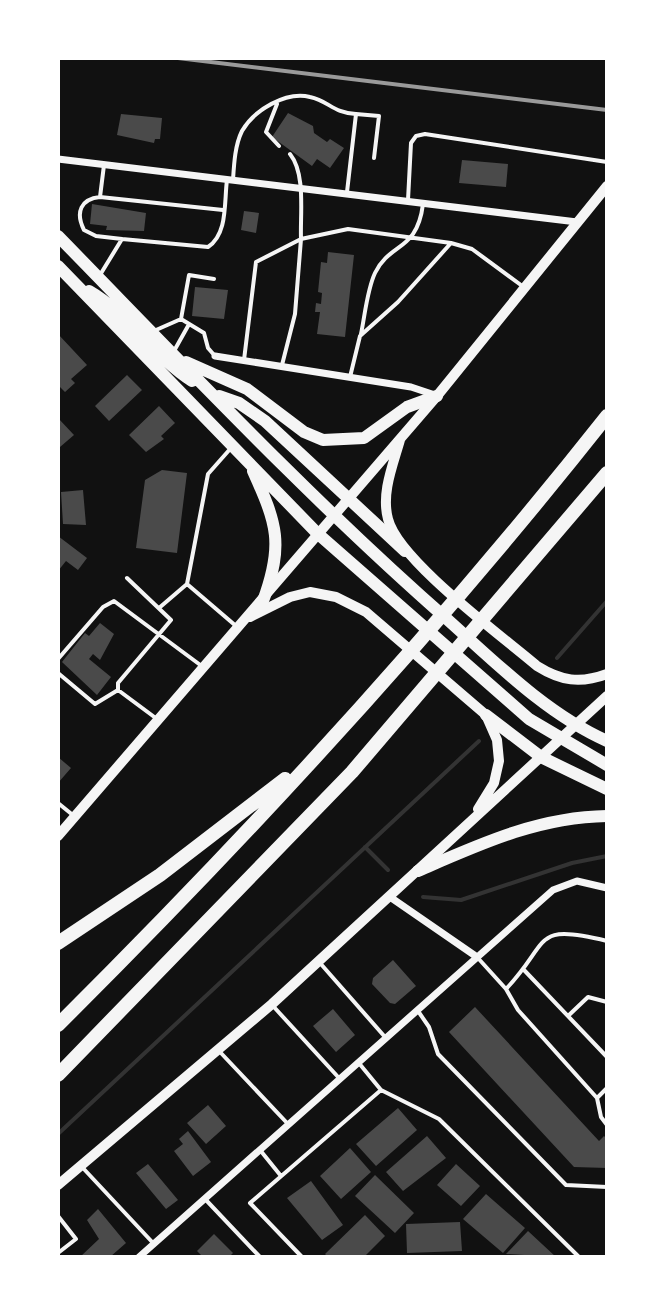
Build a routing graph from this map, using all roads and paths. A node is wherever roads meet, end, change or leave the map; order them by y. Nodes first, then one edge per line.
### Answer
1 (278, 102) junction
2 (356, 114) junction
3 (279, 146) dead end
4 (290, 154) dead end
5 (374, 158) dead end
6 (58, 159) edge
7 (607, 162) edge
8 (104, 165) junction
9 (230, 180) junction
10 (607, 186) edge
11 (300, 190) junction
12 (347, 195) junction
13 (100, 197) junction
14 (408, 202) junction
15 (423, 204) junction
16 (223, 210) junction
17 (577, 222) junction
18 (58, 236) edge
19 (413, 236) junction
20 (122, 239) junction
21 (301, 239) junction
22 (451, 243) junction
23 (58, 266) edge
24 (98, 277) junction
25 (214, 279) dead end
26 (74, 283) junction
27 (525, 288) junction
28 (181, 319) junction
29 (188, 326) junction
30 (152, 332) junction
31 (360, 336) junction
32 (215, 356) joint
33 (177, 357) junction
34 (243, 362) junction
35 (281, 367) junction
36 (350, 377) junction
37 (214, 394) junction
38 (437, 396) junction
39 (607, 416) edge
40 (401, 438) junction
41 (233, 445) junction
42 (248, 461) junction
43 (607, 473) edge
44 (346, 498) junction
45 (332, 515) junction
46 (317, 533) junction
47 (405, 551) junction
48 (127, 578) dead end
49 (187, 584) junction
50 (263, 601) junction
51 (159, 608) junction
52 (249, 617) junction
53 (239, 628) junction
54 (157, 636) junction
55 (58, 659) edge
56 (204, 668) junction
57 (58, 673) edge
58 (607, 674) edge
59 (118, 690) junction
60 (607, 696) edge
61 (486, 715) junction
62 (158, 721) junction
63 (576, 726) junction
64 (560, 738) junction
65 (607, 741) edge
66 (321, 752) junction
67 (541, 757) junction
68 (607, 765) edge
69 (607, 789) edge
70 (58, 803) edge
71 (74, 816) junction
72 (607, 816) edge
73 (471, 821) junction
74 (58, 836) edge
75 (418, 871) junction
76 (607, 888) edge
77 (390, 897) junction
78 (607, 941) edge
79 (58, 943) edge
80 (477, 957) junction
81 (319, 962) junction
82 (524, 970) junction
83 (506, 989) junction
84 (607, 1002) edge
85 (272, 1004) junction
86 (416, 1009) junction
87 (568, 1016) junction
88 (58, 1025) edge
89 (385, 1037) junction
90 (218, 1050) junction
91 (607, 1057) edge
92 (358, 1062) junction
93 (58, 1075) edge
94 (339, 1078) junction
95 (607, 1088) edge
96 (381, 1090) junction
97 (597, 1098) junction
98 (288, 1124) junction
99 (607, 1125) edge
100 (260, 1150) junction
101 (81, 1165) junction
102 (281, 1176) junction
103 (58, 1185) edge
104 (607, 1187) edge
105 (205, 1199) junction
106 (58, 1216) edge
107 (154, 1244) junction
108 (58, 1253) edge
109 (139, 1257) edge
110 (260, 1257) edge
111 (302, 1257) edge
112 (579, 1257) edge

1 - 2 lane
1 - 3 lane
1 - 9 lane
2 - 5 lane
2 - 12 lane
4 - 11 lane
6 - 8 street
7 - 14 lane
8 - 9 street
8 - 13 lane
9 - 11 street
9 - 16 lane
10 - 17 main road
11 - 12 street
11 - 21 lane
12 - 14 street
13 - 16 lane
13 - 20 lane
14 - 15 street
15 - 17 street
15 - 19 lane
16 - 20 lane
17 - 27 main road
18 - 24 main road
19 - 21 lane
19 - 22 lane
19 - 31 lane
20 - 24 lane
21 - 34 lane
21 - 35 lane
22 - 27 lane
22 - 31 lane
23 - 26 main road
24 - 30 main road
25 - 28 lane
26 - 37 main road
26 - 41 main road
27 - 38 main road
28 - 29 lane
28 - 30 lane
29 - 32 lane
29 - 33 lane
30 - 33 main road
31 - 36 lane
32 - 34 street
33 - 37 main road
33 - 38 main road
34 - 35 street
35 - 36 street
36 - 38 street
37 - 44 main road
37 - 45 main road
38 - 40 main road
39 - 66 highway
40 - 44 main road
40 - 47 main road
41 - 42 main road
41 - 49 lane
42 - 46 main road
42 - 50 main road
43 - 93 highway
44 - 45 main road
44 - 47 main road
45 - 46 main road
45 - 63 main road
46 - 50 main road
46 - 64 main road
47 - 58 main road
48 - 51 lane
49 - 51 lane
49 - 53 lane
50 - 52 main road
51 - 54 lane
52 - 53 main road
52 - 61 main road
53 - 56 main road
54 - 55 lane
54 - 56 lane
54 - 59 lane
56 - 62 main road
57 - 59 lane
59 - 62 lane
60 - 63 main road
61 - 67 main road
61 - 73 main road
62 - 71 main road
63 - 64 main road
63 - 65 main road
64 - 67 main road
64 - 68 main road
66 - 79 highway
66 - 88 highway
67 - 69 main road
67 - 73 main road
70 - 71 lane
71 - 74 main road
72 - 75 main road
73 - 75 main road
75 - 77 main road
76 - 80 street
77 - 80 street
77 - 81 main road
78 - 82 lane
80 - 83 lane
80 - 86 street
81 - 85 main road
81 - 89 lane
82 - 83 lane
82 - 87 lane
83 - 97 lane
84 - 87 lane
85 - 90 main road
85 - 94 lane
86 - 89 street
86 - 104 lane
87 - 91 lane
89 - 92 street
90 - 98 lane
90 - 101 main road
92 - 94 street
92 - 96 lane
94 - 98 street
95 - 97 lane
96 - 102 lane
96 - 112 lane
97 - 99 lane
98 - 100 street
100 - 102 lane
100 - 105 street
101 - 103 main road
101 - 107 lane
102 - 111 lane
105 - 107 street
105 - 110 lane
106 - 108 lane
107 - 109 street

